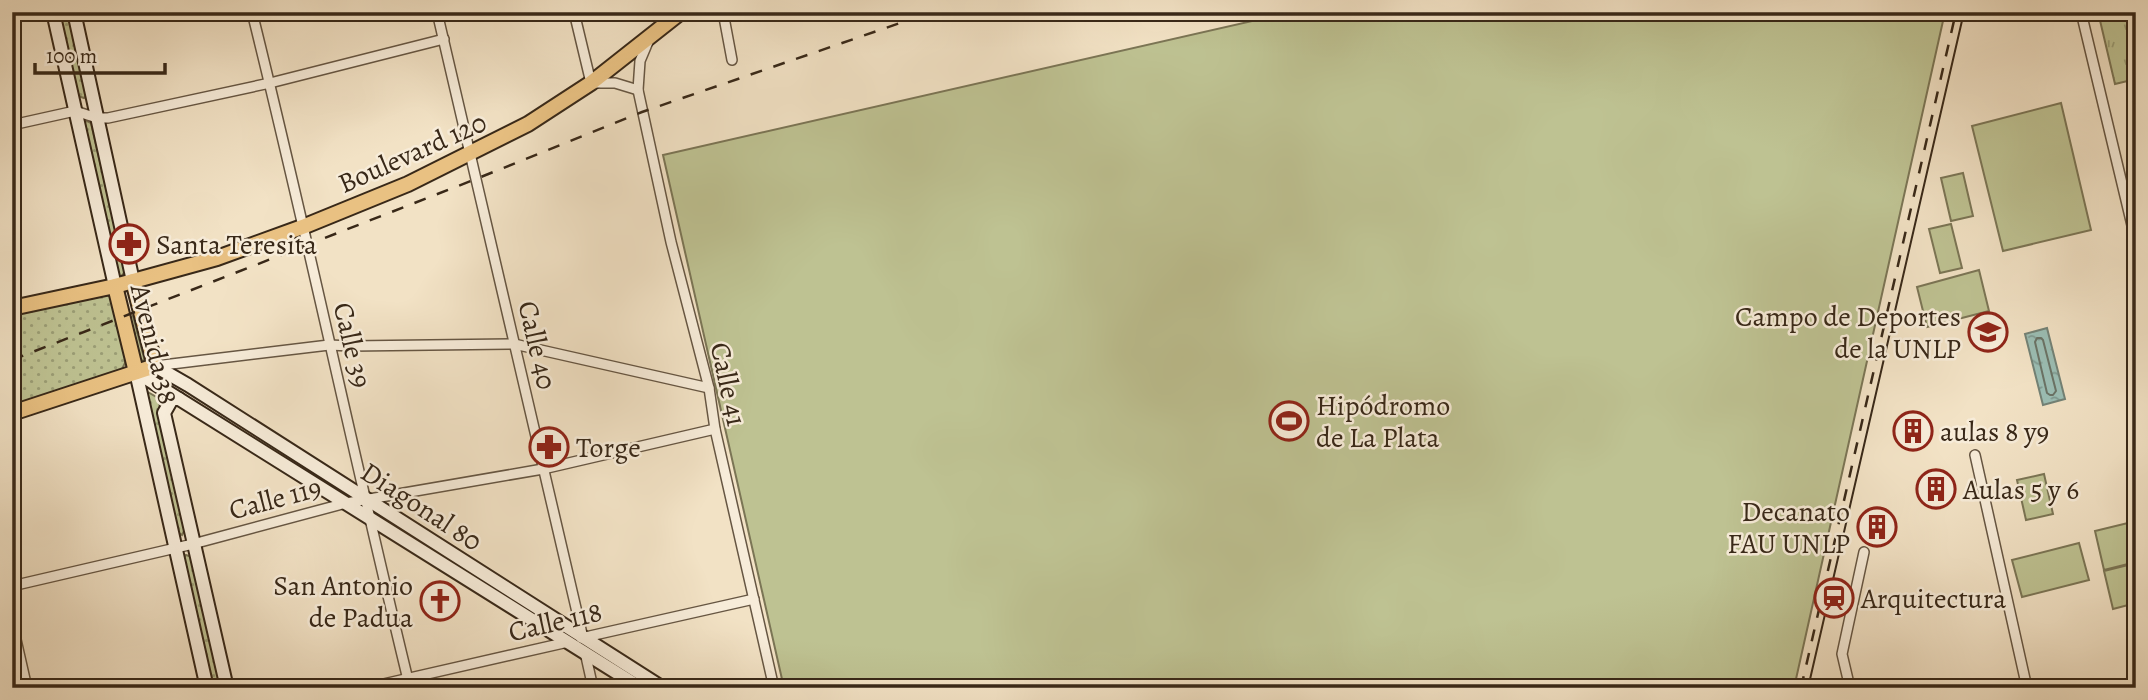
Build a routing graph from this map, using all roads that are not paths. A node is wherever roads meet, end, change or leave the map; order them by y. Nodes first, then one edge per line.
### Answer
1 (53, 12) edge
2 (74, 12) edge
3 (252, 12) edge
4 (437, 12) edge
5 (575, 12) edge
6 (681, 12) edge
7 (723, 12) edge
8 (2081, 12) edge
9 (443, 38) junction
10 (648, 40) junction
11 (732, 61) dead end
12 (270, 83) junction
13 (591, 83) junction
14 (638, 90) junction
15 (75, 111) junction
16 (97, 118) junction
17 (12, 125) edge
18 (470, 155) junction
19 (304, 226) junction
20 (2136, 242) edge
21 (133, 281) junction
22 (115, 286) junction
23 (12, 308) edge
24 (514, 344) junction
25 (329, 345) junction
26 (155, 366) junction
27 (136, 372) junction
28 (709, 388) junction
29 (179, 399) junction
30 (12, 413) edge
31 (715, 429) junction
32 (1975, 455) dead end
33 (543, 468) junction
34 (365, 499) junction
35 (346, 503) junction
36 (370, 518) junction
37 (193, 544) junction
38 (175, 548) junction
39 (1864, 552) dead end
40 (12, 586) edge
41 (754, 600) junction
42 (12, 622) edge
43 (583, 637) junction
44 (568, 642) junction
45 (585, 653) junction
46 (409, 683) edge
47 (27, 688) edge
48 (207, 688) edge
49 (227, 688) edge
50 (366, 688) edge
51 (593, 688) edge
52 (641, 688) edge
53 (663, 688) edge
54 (774, 688) edge
55 (1850, 688) edge
56 (2027, 688) edge

1 - 15 main road, Avenida 38
2 - 16 main road, Avenida 38
3 - 12 street, Calle 39
4 - 9 street, Calle 40
5 - 13 street
6 - 10 main road, Boulevard 120
7 - 11 street
8 - 20 street
9 - 12 street
9 - 18 street, Calle 40
10 - 13 main road, Boulevard 120
10 - 14 street, Calle 41
12 - 16 street
12 - 19 street, Calle 39
13 - 14 street
13 - 18 main road, Boulevard 120
14 - 28 street, Calle 41
15 - 16 street
15 - 17 street
15 - 22 main road, Avenida 38
16 - 21 main road, Avenida 38
18 - 19 main road, Boulevard 120
18 - 24 street, Calle 40
19 - 21 main road, Boulevard 120
19 - 25 street, Calle 39
21 - 22 main road, Boulevard 120
21 - 26 main road, Avenida 38
22 - 23 main road, Boulevard 120
22 - 27 main road, Avenida 38
24 - 25 street
24 - 28 street
24 - 33 street, Calle 40
25 - 26 street
25 - 34 street, Calle 39
26 - 27 main road
26 - 34 main road, Diagonal 80
27 - 29 main road, Diagonal 80
27 - 30 main road
27 - 38 main road, Avenida 38
28 - 31 street, Calle 41
29 - 35 main road, Diagonal 80
29 - 37 main road, Avenida 38
31 - 33 street, Calle 119
31 - 41 street, Calle 41
32 - 56 street
33 - 34 street, Calle 119
33 - 43 street, Calle 40
34 - 35 street, Calle 119
34 - 36 street, Calle 39
34 - 43 main road, Diagonal 80
35 - 36 main road, Diagonal 80
35 - 37 street, Calle 119
36 - 44 main road, Diagonal 80
36 - 46 street, Calle 39
37 - 38 street, Calle 119
37 - 49 main road, Avenida 38
38 - 40 street, Calle 119
38 - 48 main road, Avenida 38
39 - 55 street
41 - 43 street, Calle 118
41 - 54 street, Calle 41
42 - 47 street
43 - 44 street, Calle 118
43 - 45 street, Calle 40
43 - 53 main road, Diagonal 80
44 - 45 main road, Diagonal 80
44 - 46 street, Calle 118
45 - 51 street, Calle 40
45 - 52 main road, Diagonal 80
46 - 50 street, Calle 118

